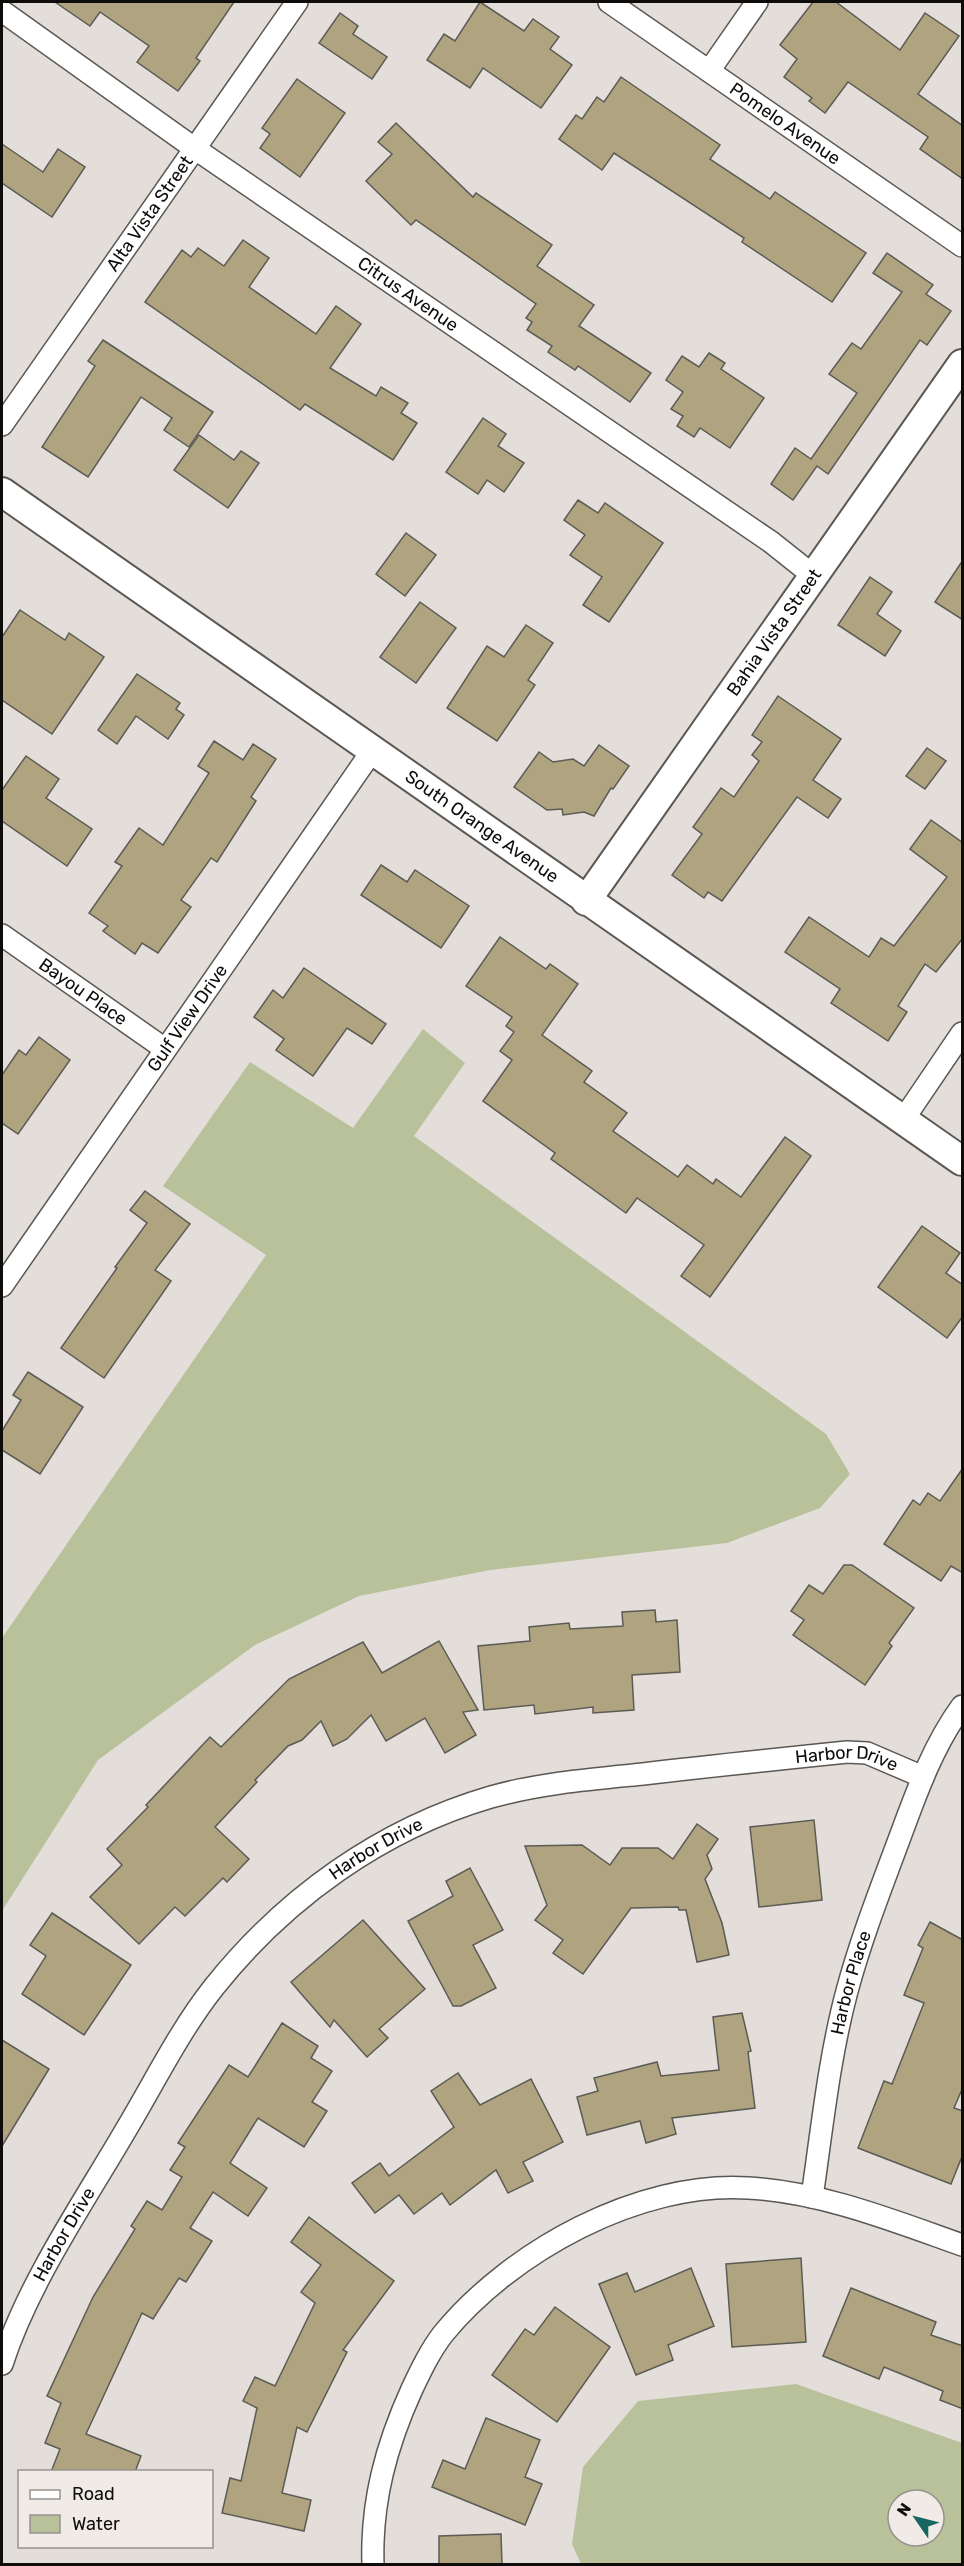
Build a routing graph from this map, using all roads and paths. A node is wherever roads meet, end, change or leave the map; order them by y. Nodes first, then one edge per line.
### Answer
1 (297, 2) edge
2 (609, 2) edge
3 (757, 2) edge
4 (2, 11) edge
5 (709, 71) junction
6 (194, 148) junction
7 (963, 246) edge
8 (963, 364) edge
9 (2, 425) edge
10 (2, 492) edge
11 (815, 576) junction
12 (372, 751) junction
13 (586, 901) junction
14 (2, 935) edge
15 (963, 1033) edge
16 (165, 1049) junction
17 (903, 1120) junction
18 (963, 1161) edge
19 (2, 1286) edge
20 (963, 1707) edge
21 (923, 1777) junction
22 (812, 2197) junction
23 (963, 2245) edge
24 (2, 2364) edge
25 (373, 2565) edge

1 - 6 street, Alta Vista Street
2 - 5 street, Pomelo Avenue
3 - 5 street
4 - 6 street, Citrus Avenue
5 - 7 street, Pomelo Avenue
6 - 9 street, Alta Vista Street
6 - 11 street, Citrus Avenue
8 - 11 street, Bahia Vista Street
10 - 12 street, South Orange Avenue
11 - 13 street, Bahia Vista Street
12 - 13 street, South Orange Avenue
12 - 16 street, Gulf View Drive
13 - 17 street, South Orange Avenue
14 - 16 street, Bayou Place
15 - 17 street
16 - 19 street, Gulf View Drive
17 - 18 street, South Orange Avenue
20 - 21 street, Harbor Drive
21 - 22 street, Harbor Place
21 - 24 street, Harbor Drive
22 - 23 street
22 - 25 street

